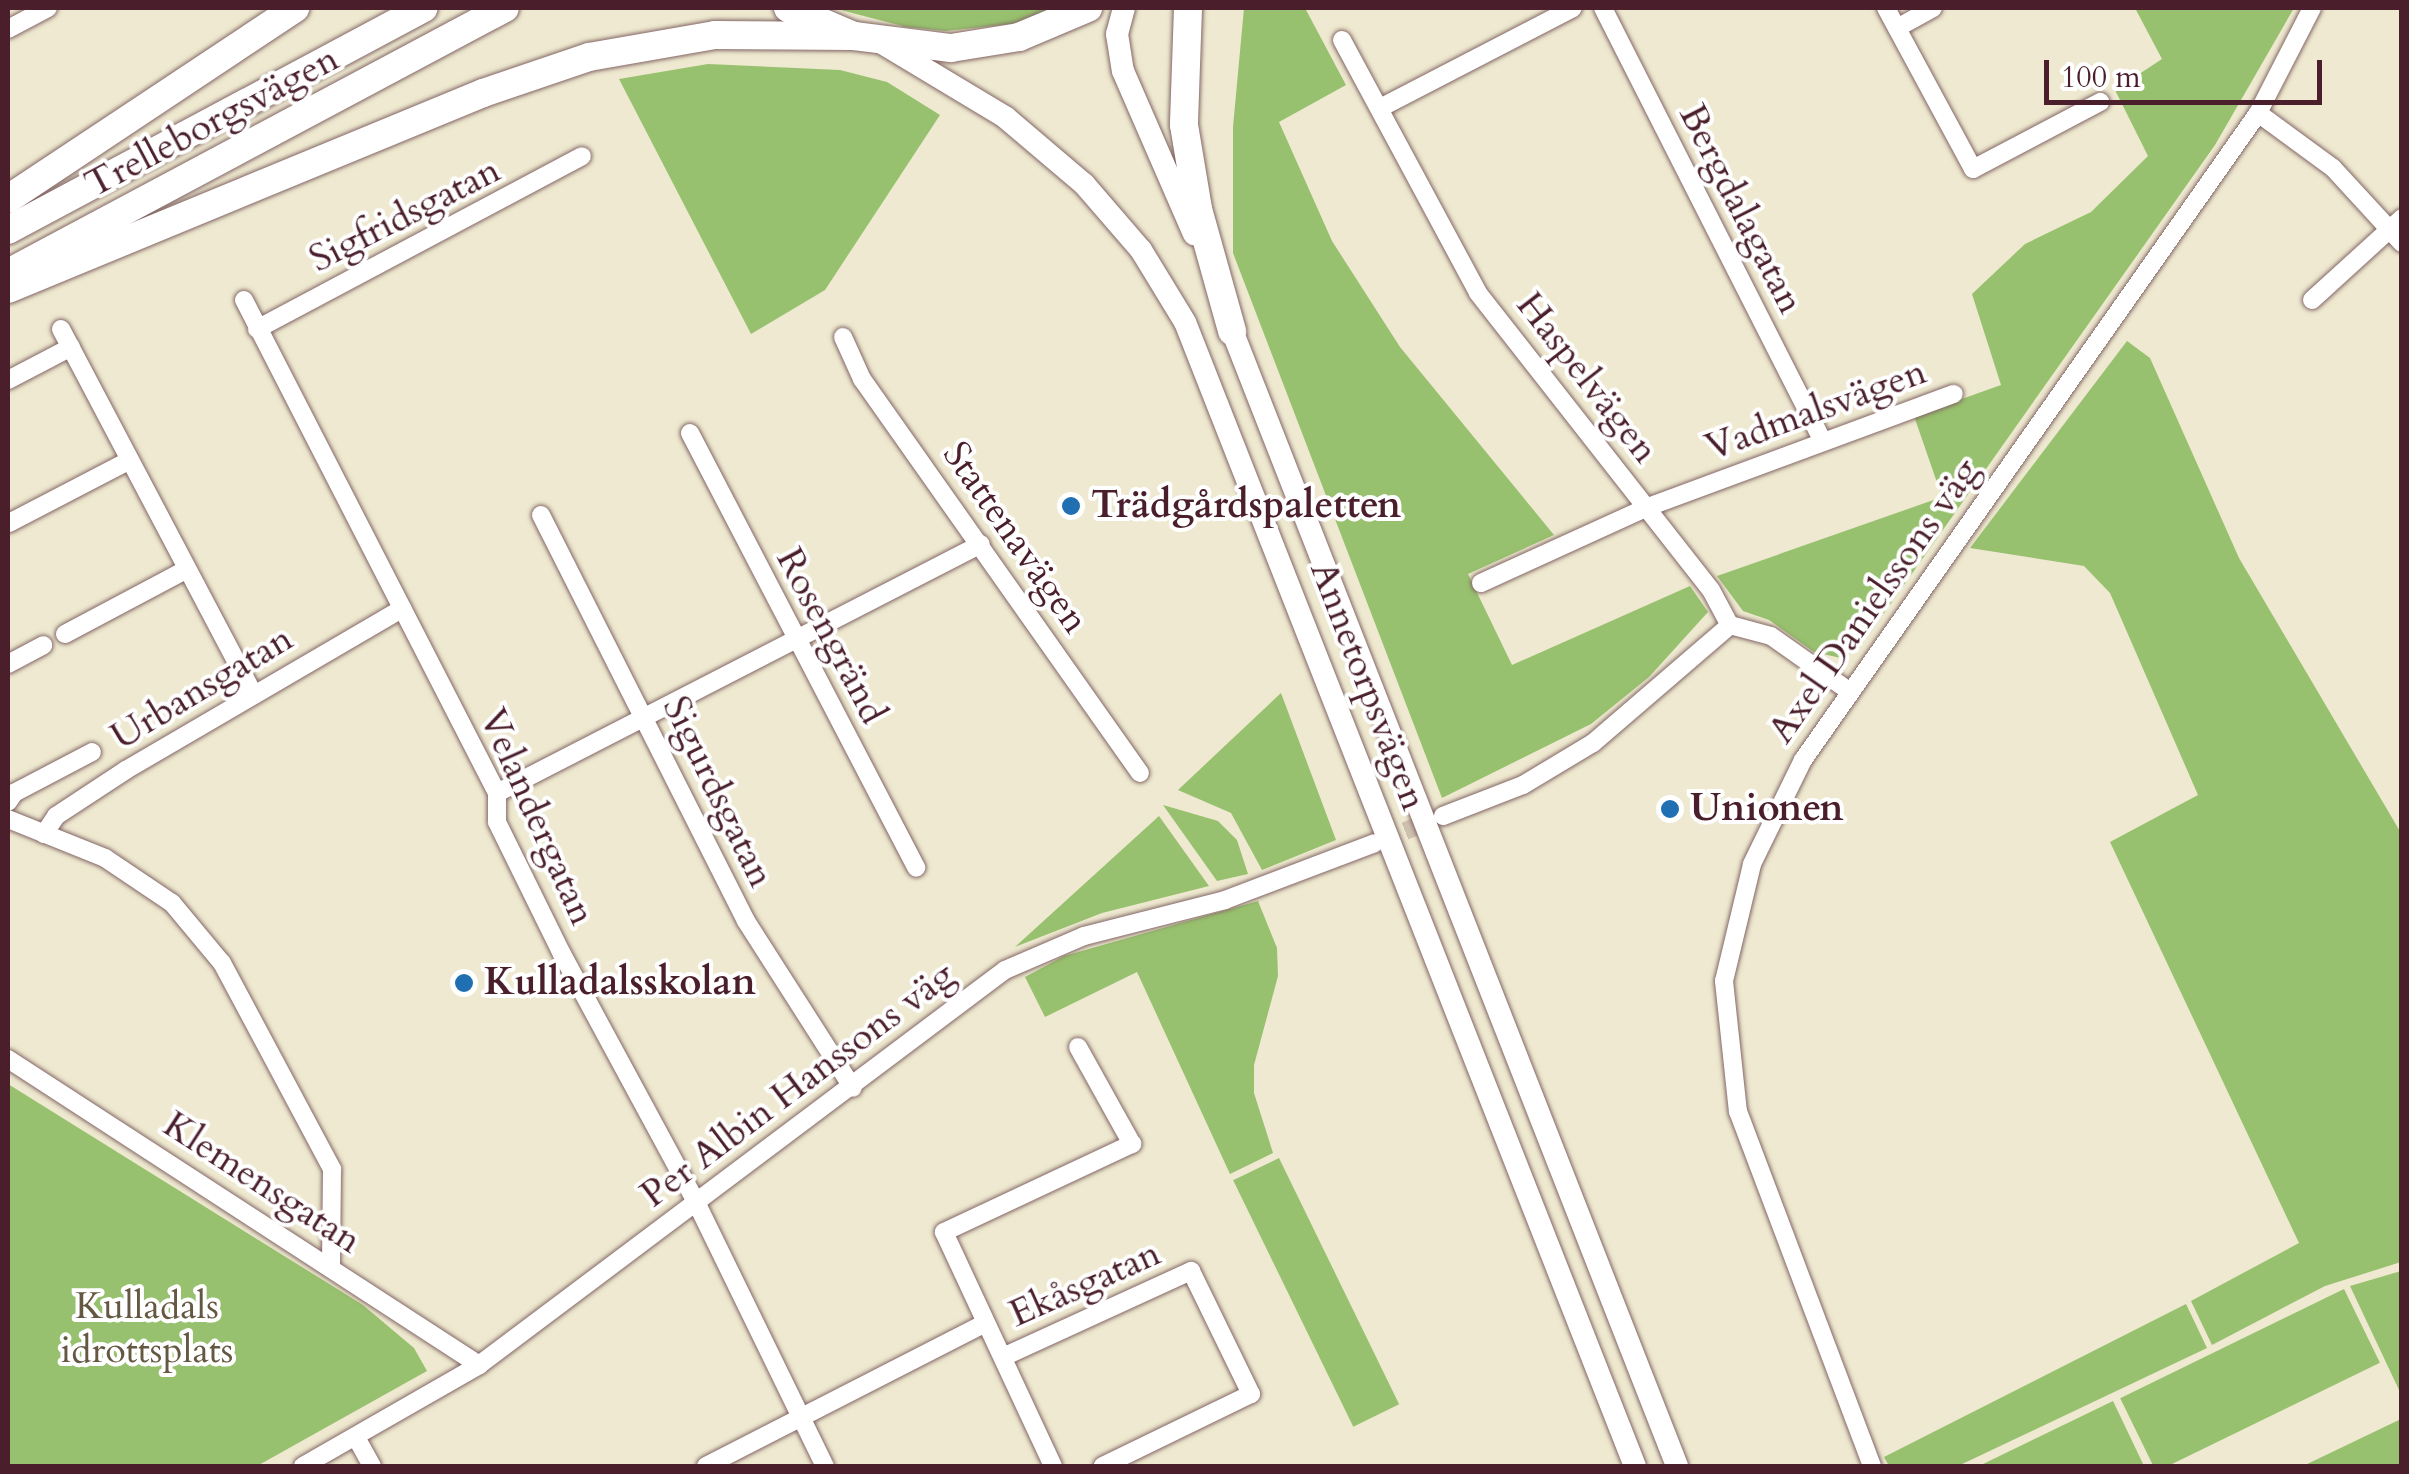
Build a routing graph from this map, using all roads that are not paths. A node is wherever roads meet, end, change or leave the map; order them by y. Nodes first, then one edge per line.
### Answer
1 (295, 8) edge
2 (423, 8) edge
3 (505, 8) edge
4 (788, 8) edge
5 (1088, 8) edge
6 (1124, 8) edge
7 (1188, 8) edge
8 (1573, 8) edge
9 (1603, 8) edge
10 (1886, 8) edge
11 (1933, 8) edge
12 (2312, 8) edge
13 (40, 9) edge
14 (1897, 28) junction
15 (8, 29) edge
16 (854, 36) junction
17 (1342, 40) dead end
18 (882, 43) junction
19 (2100, 102) dead end
20 (1380, 108) junction
21 (2258, 112) junction
22 (582, 156) dead end
23 (8, 199) edge
24 (8, 230) edge
25 (2398, 230) edge
26 (8, 273) edge
27 (8, 289) edge
28 (244, 300) dead end
29 (2312, 300) dead end
30 (61, 328) dead end
31 (257, 329) junction
32 (1232, 331) junction
33 (844, 337) dead end
34 (71, 348) junction
35 (8, 380) edge
36 (1954, 394) dead end
37 (690, 434) dead end
38 (1822, 439) junction
39 (130, 460) junction
40 (1648, 507) junction
41 (540, 515) dead end
42 (9, 522) edge
43 (981, 544) junction
44 (187, 569) junction
45 (1481, 583) dead end
46 (402, 609) junction
47 (1730, 626) junction
48 (64, 634) dead end
49 (795, 639) junction
50 (44, 645) dead end
51 (8, 664) edge
52 (1850, 691) junction
53 (254, 693) junction
54 (645, 716) junction
55 (92, 752) dead end
56 (1140, 772) dead end
57 (497, 793) junction
58 (8, 802) edge
59 (1443, 816) tunnel mouth
60 (8, 819) edge
61 (44, 834) junction
62 (1375, 843) tunnel mouth
63 (916, 868) dead end
64 (1078, 1047) dead end
65 (8, 1058) edge
66 (853, 1088) junction
67 (697, 1204) junction
68 (331, 1264) junction
69 (1613, 1300) junction
70 (986, 1323) junction
71 (1003, 1357) junction
72 (479, 1364) junction
73 (800, 1416) junction
74 (357, 1439) junction
75 (304, 1466) edge
76 (372, 1466) edge
77 (706, 1466) edge
78 (824, 1466) edge
79 (1053, 1466) edge
80 (1103, 1466) edge
81 (1633, 1466) edge
82 (1677, 1466) edge
83 (1687, 1466) edge
84 (1872, 1466) edge

1 - 23 highway
2 - 24 highway, Trelleborgsvägen
3 - 26 highway, Trelleborgsvägen
4 - 16 highway
5 - 18 highway
6 - 32 main road, Annetorpsvägen
7 - 32 highway
8 - 20 street
9 - 38 street, Bergdalagatan
10 - 14 street
11 - 14 street
12 - 21 street, Axel Danielssons väg
13 - 15 street
14 - 19 street
16 - 18 highway
16 - 27 highway
17 - 20 street, Haspelvägen
18 - 81 main road, Annetorpsvägen
20 - 40 street, Haspelvägen
21 - 25 street
21 - 52 street, Axel Danielssons väg
22 - 31 street, Sigfridsgatan
25 - 29 street
28 - 31 street, Velandergatan
30 - 34 street
31 - 46 street, Velandergatan
32 - 69 main road, Annetorpsvägen
33 - 43 street, Stattenavägen
34 - 35 street
34 - 39 street
36 - 38 street, Vadmalsvägen
37 - 49 street, Rosengränd
38 - 40 street, Vadmalsvägen
39 - 42 street
39 - 44 street
40 - 45 street, Vadmalsvägen
40 - 47 street, Haspelvägen
41 - 54 street, Sigurdsgatan
43 - 49 street
43 - 56 street, Stattenavägen
44 - 48 street
44 - 53 street
46 - 53 street, Urbansgatan
46 - 57 street, Velandergatan
47 - 52 street
47 - 59 street
49 - 54 street
49 - 63 street, Rosengränd
50 - 51 street
52 - 84 street, Axel Danielssons väg
53 - 61 street, Urbansgatan
54 - 57 street
54 - 66 street, Sigurdsgatan
55 - 58 street
57 - 67 street, Velandergatan
60 - 61 street
61 - 68 street
62 - 66 street, Per Albin Hanssons väg
64 - 70 street, Ekåsgatan
65 - 68 street, Klemensgatan
66 - 67 street, Per Albin Hanssons väg
67 - 72 street, Per Albin Hanssons väg
67 - 73 street, Velandergatan
68 - 72 street, Klemensgatan
69 - 82 main road, Annetorpsvägen
69 - 83 main road
70 - 71 street, Ekåsgatan
70 - 73 street, Ekåsgatan
71 - 79 street, Ekåsgatan
71 - 80 street, Ekåsgatan
72 - 74 street, Per Albin Hanssons väg
73 - 77 street, Ekåsgatan
73 - 78 street, Velandergatan
74 - 75 street, Per Albin Hanssons väg
74 - 76 street

